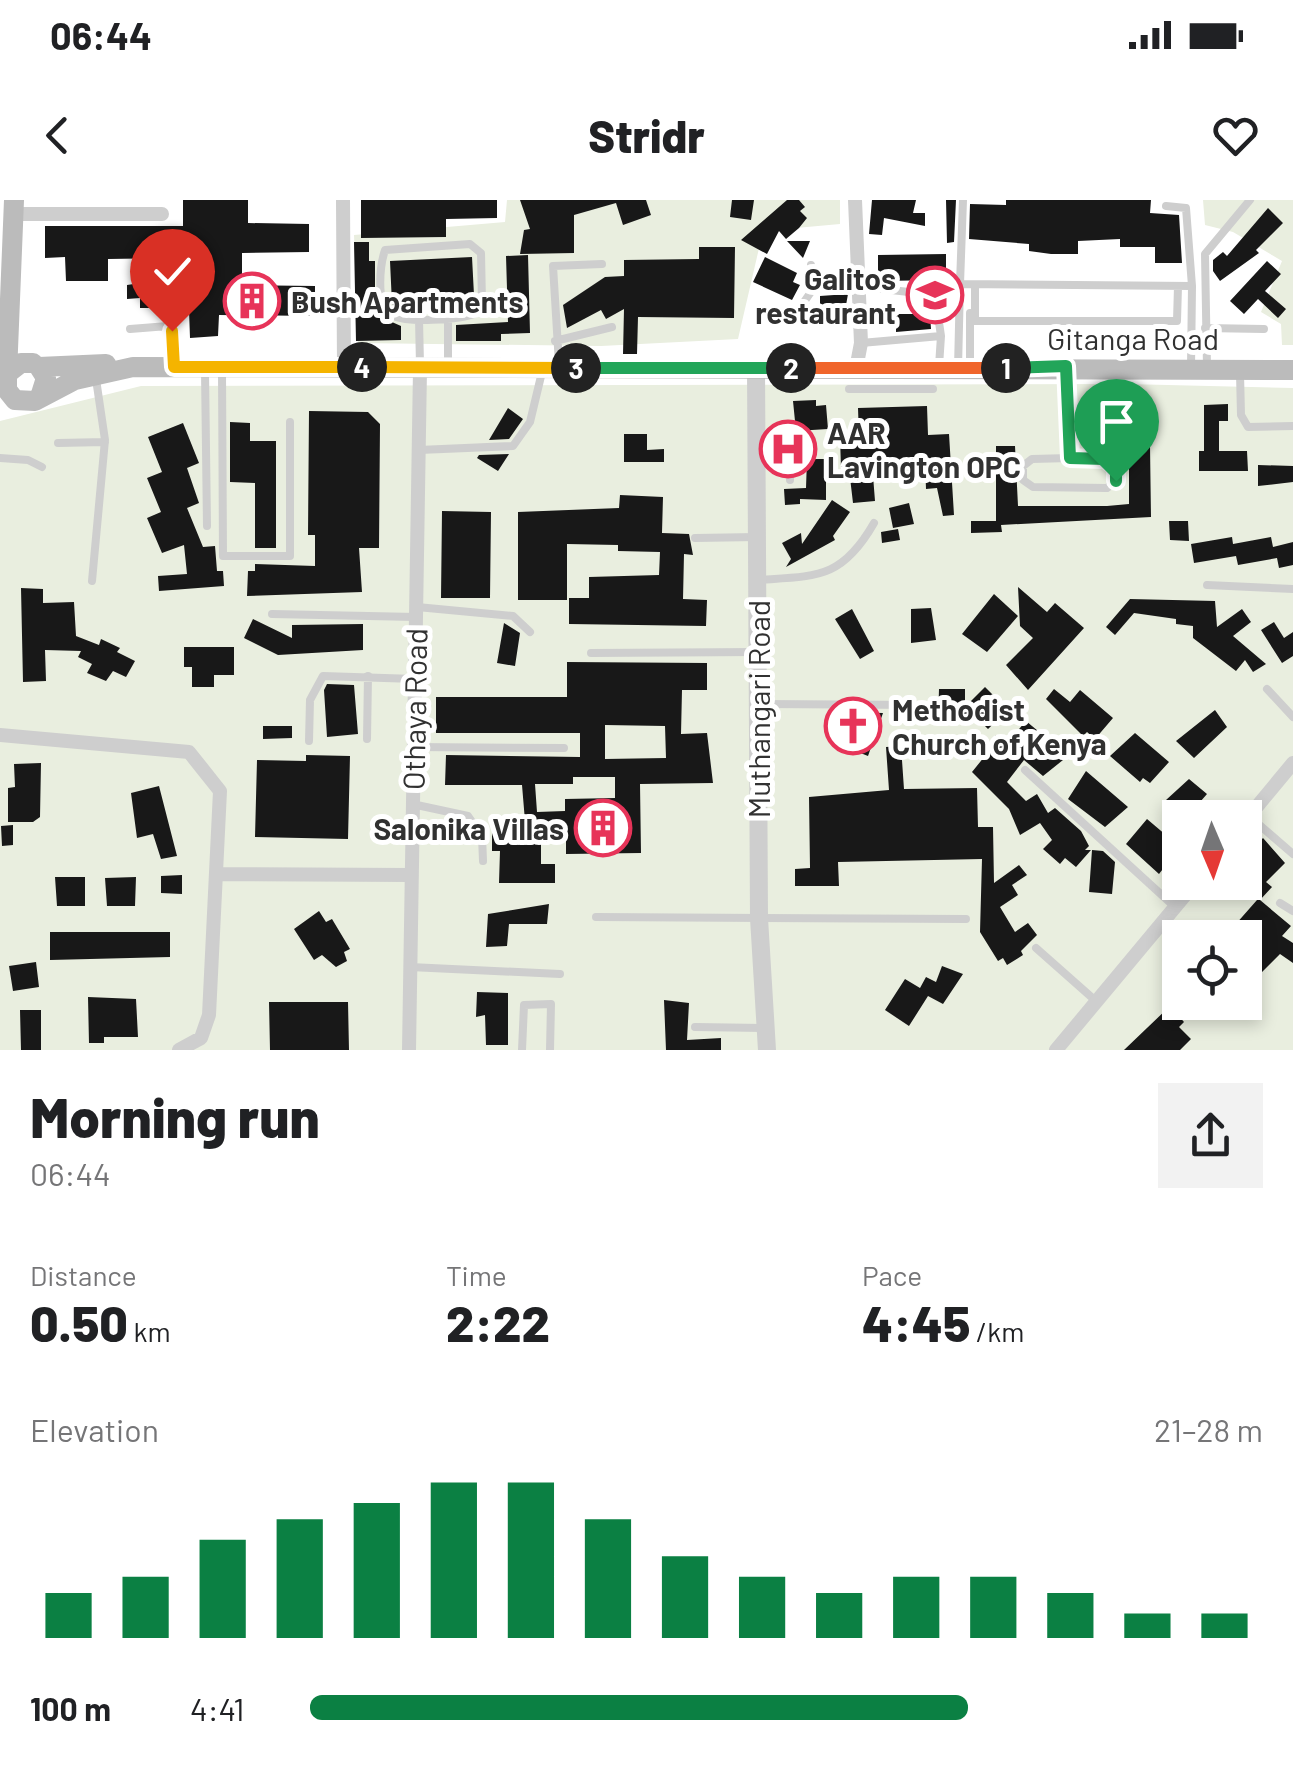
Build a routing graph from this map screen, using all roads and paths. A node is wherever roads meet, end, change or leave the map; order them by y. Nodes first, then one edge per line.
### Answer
1 (343, 200) edge
2 (855, 200) edge
3 (963, 200) edge
4 (1250, 200) edge
5 (98, 206) edge
6 (1166, 206) dead end
7 (14, 207) edge
8 (162, 214) dead end
9 (602, 264) dead end
10 (811, 265) dead end
11 (12, 282) junction
12 (968, 285) junction
13 (856, 286) junction
14 (1178, 286) junction
15 (1192, 286) junction
16 (812, 289) junction
17 (810, 313) dead end
18 (418, 319) junction
19 (448, 319) junction
20 (959, 321) junction
21 (973, 321) junction
22 (1177, 322) junction
23 (1191, 322) junction
24 (612, 327) dead end
25 (1205, 328) junction
26 (130, 329) dead end
27 (1264, 329) dead end
28 (941, 336) junction
29 (555, 342) junction
30 (861, 343) junction
31 (36, 365) junction
32 (1066, 366) junction
33 (133, 367) junction
34 (174, 367) junction
35 (213, 367) junction
36 (344, 367) junction
37 (756, 367) junction
38 (448, 368) junction
39 (551, 368) junction
40 (1199, 368) junction
41 (420, 369) junction
42 (1240, 369) junction
43 (1293, 370) edge
44 (95, 374) junction
45 (950, 374) junction
46 (4, 378) edge
47 (853, 379) junction
48 (34, 400) junction
49 (0, 406) edge
50 (290, 422) dead end
51 (1293, 426) edge
52 (802, 436) dead end
53 (104, 442) junction
54 (58, 443) dead end
55 (419, 450) junction
56 (0, 458) edge
57 (1070, 458) junction
58 (790, 460) junction
59 (758, 462) junction
60 (42, 467) dead end
61 (790, 480) dead end
62 (874, 523) dead end
63 (208, 526) dead end
64 (757, 537) junction
65 (695, 538) dead end
66 (758, 580) junction
67 (92, 581) dead end
68 (1207, 585) dead end
69 (1293, 588) edge
70 (417, 612) junction
71 (272, 614) dead end
72 (530, 632) dead end
73 (757, 652) junction
74 (591, 653) dead end
75 (368, 676) junction
76 (415, 679) junction
77 (1268, 689) dead end
78 (758, 704) junction
79 (922, 705) dead end
80 (1293, 717) edge
81 (0, 735) edge
82 (367, 739) dead end
83 (309, 741) dead end
84 (413, 746) junction
85 (564, 748) dead end
86 (1293, 764) edge
87 (1025, 770) dead end
88 (1262, 801) edge
89 (412, 804) junction
90 (1262, 830) edge
91 (1293, 854) edge
92 (484, 861) dead end
93 (218, 874) junction
94 (410, 875) junction
95 (1182, 900) edge
96 (1280, 902) dead end
97 (1176, 908) junction
98 (1293, 911) edge
99 (596, 918) dead end
100 (759, 918) junction
101 (966, 919) dead end
102 (1036, 948) dead end
103 (410, 966) junction
104 (560, 974) dead end
105 (1097, 1002) junction
106 (696, 1027) dead end
107 (763, 1028) junction
108 (179, 1050) edge
109 (409, 1050) edge
110 (522, 1050) edge
111 (550, 1050) edge
112 (767, 1050) edge
113 (1056, 1050) edge

1 - 36 street
2 - 13 street
3 - 12 lane
4 - 25 lane
5 - 7 street
5 - 8 street
6 - 15 lane
7 - 11 main road
9 - 29 lane
10 - 16 lane
11 - 31 main road
11 - 46 main road
12 - 14 lane
12 - 20 lane
12 - 21 lane
13 - 16 lane
13 - 28 lane
13 - 30 street
14 - 15 lane
14 - 22 lane
15 - 23 lane
16 - 17 lane
18 - 19 lane
18 - 19 lane
18 - 41 lane
19 - 38 lane
20 - 21 lane
20 - 45 lane
21 - 22 lane
21 - 45 lane
22 - 23 lane
23 - 40 lane
24 - 29 lane
25 - 27 lane
25 - 40 lane
26 - 34 lane
28 - 30 lane
28 - 45 lane
29 - 39 lane
30 - 47 street
31 - 33 main road, Gitanga Road
31 - 46 main road, Gitanga Road
31 - 48 main road
32 - 40 main road, Gitanga Road
32 - 45 main road, Gitanga Road
32 - 57 lane
33 - 34 main road, Gitanga Road
33 - 44 main road, Gitanga Road
34 - 35 main road, Gitanga Road
35 - 36 main road, Gitanga Road
35 - 50 lane
35 - 63 lane
36 - 41 main road, Gitanga Road
37 - 39 main road, Gitanga Road
37 - 47 main road, Gitanga Road
37 - 59 street, Muthangari Road
38 - 39 main road, Gitanga Road
38 - 41 main road, Gitanga Road
39 - 55 lane
40 - 42 main road, Gitanga Road
41 - 55 street, Othaya Road
42 - 43 main road, Gitanga Road
42 - 51 lane
44 - 48 main road, Gitanga Road
44 - 53 lane
45 - 47 main road, Gitanga Road
46 - 48 main road
48 - 49 main road, Gitanga Road
52 - 58 lane
53 - 54 lane
53 - 67 lane
55 - 70 street, Othaya Road
56 - 60 lane
57 - 57 lane
58 - 59 lane
58 - 61 lane
59 - 64 street, Muthangari Road
62 - 66 lane
64 - 65 lane
64 - 66 street, Muthangari Road
66 - 73 street, Muthangari Road
68 - 69 lane
70 - 71 lane
70 - 72 lane
70 - 76 street, Othaya Road
73 - 74 lane
73 - 78 street, Muthangari Road
75 - 76 lane
75 - 82 lane
75 - 83 lane
76 - 84 street, Othaya Road
77 - 80 lane
78 - 79 lane
78 - 100 street, Muthangari Road
81 - 93 street
84 - 85 lane
84 - 89 street, Othaya Road
86 - 88 street
87 - 97 lane
89 - 92 lane
89 - 94 street, Othaya Road
90 - 91 lane
93 - 94 street
93 - 108 street
94 - 103 street, Othaya Road
95 - 97 street
96 - 98 lane
97 - 105 street
99 - 100 lane
100 - 101 lane
100 - 107 street, Muthangari Road
102 - 105 lane
103 - 104 lane
103 - 109 street, Othaya Road
105 - 113 street
106 - 107 lane
107 - 112 street, Muthangari Road
110 - 111 lane

